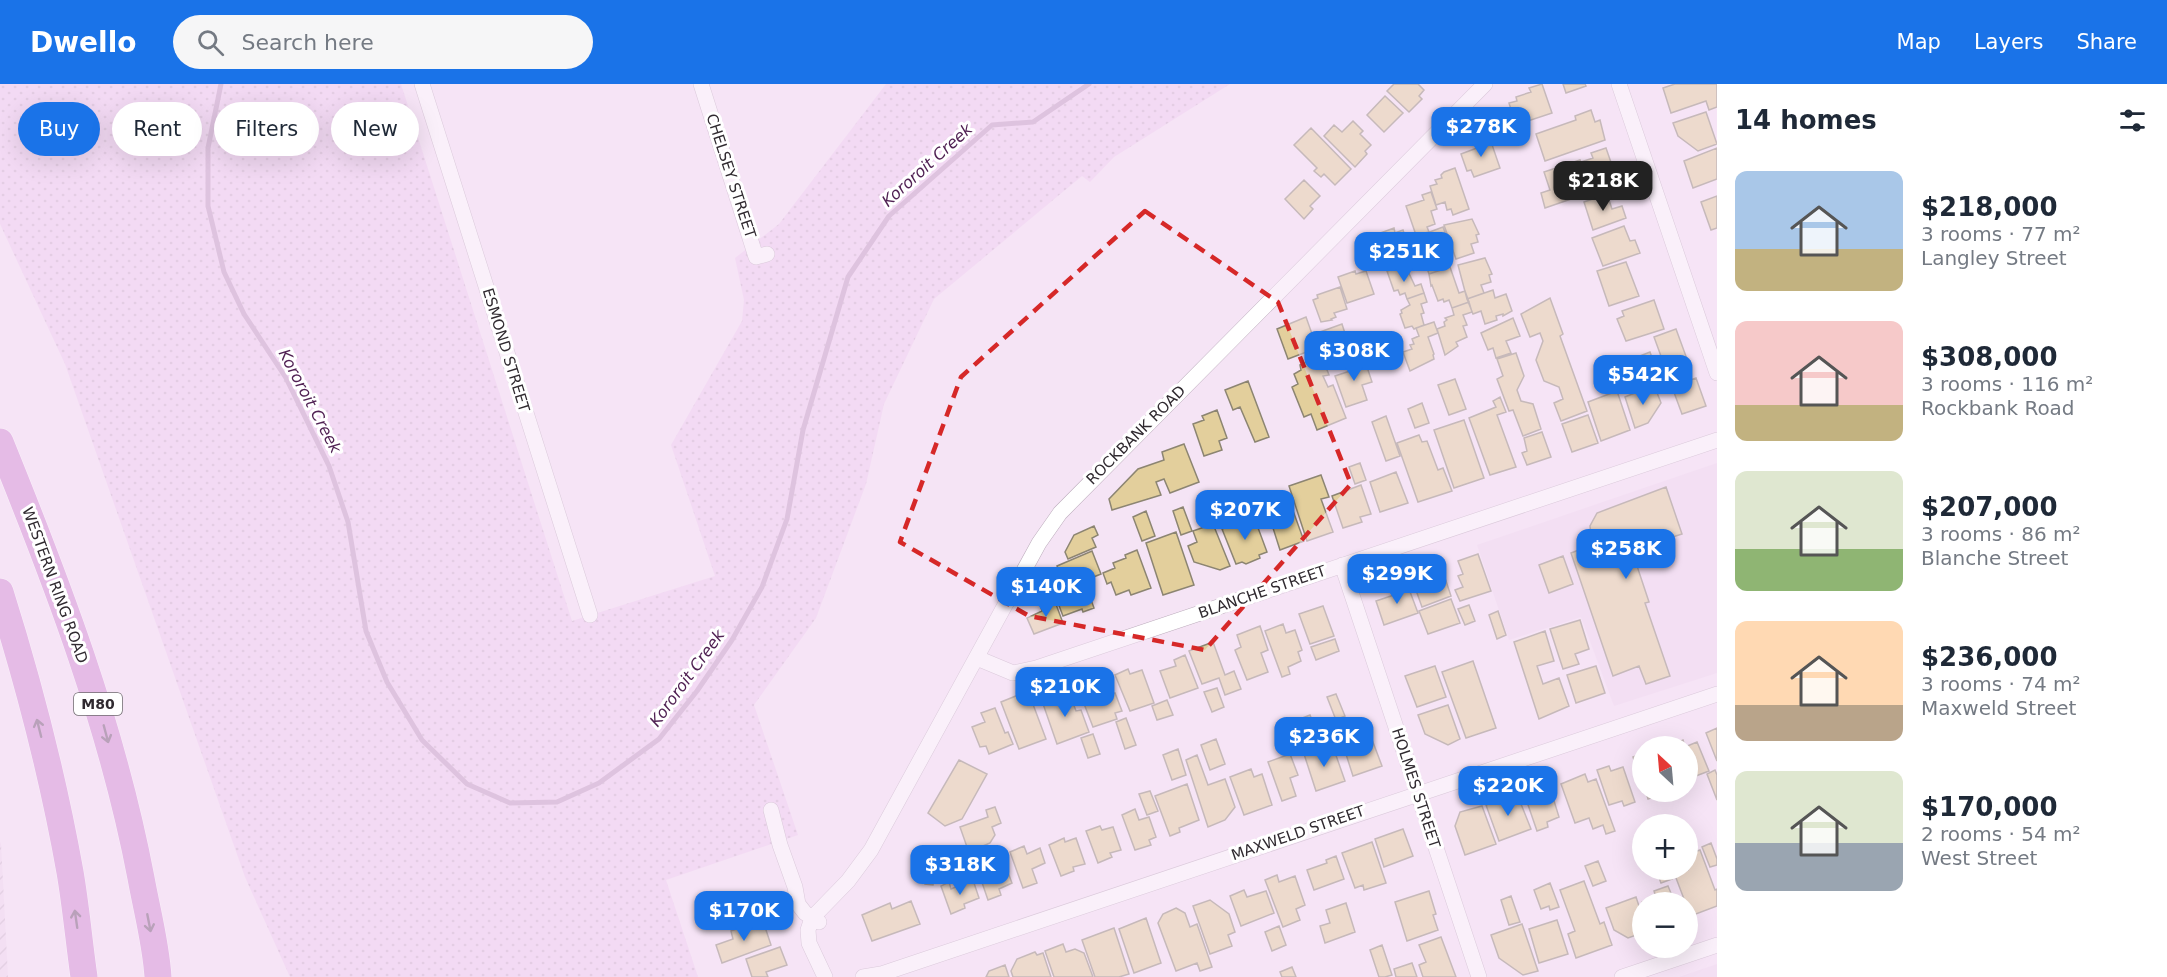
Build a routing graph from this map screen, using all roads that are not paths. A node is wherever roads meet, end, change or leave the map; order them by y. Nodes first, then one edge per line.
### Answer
1 (422, 84) edge
2 (701, 84) edge
3 (1485, 84) edge
4 (1619, 84) edge
5 (767, 254) dead end
6 (1717, 373) edge
7 (1717, 440) edge
8 (0, 442) edge
9 (1342, 565) junction
10 (0, 592) edge
11 (590, 615) dead end
12 (977, 658) junction
13 (1717, 694) edge
14 (1418, 792) junction
15 (771, 810) dead end
16 (816, 921) junction
17 (1717, 945) edge
18 (877, 975) edge
19 (84, 977) edge
20 (158, 977) edge
21 (825, 977) edge
22 (863, 977) edge
23 (1479, 977) edge
24 (1622, 977) edge

1 - 11 street, ESMOND STREET
2 - 5 street, CHELSEY STREET
3 - 12 street, ROCKBANK ROAD
4 - 6 street
7 - 9 street, BLANCHE STREET
8 -> 20 highway, WESTERN RING ROAD / M80
9 - 12 street, BLANCHE STREET
9 - 14 street, HOLMES STREET
19 -> 10 highway
12 - 16 street, ROCKBANK ROAD
13 - 14 street, MAXWELD STREET
14 - 18 street, MAXWELD STREET
14 - 23 street, HOLMES STREET
15 - 16 street
16 - 21 street
17 - 24 street
18 - 22 street, MAXWELD STREET

